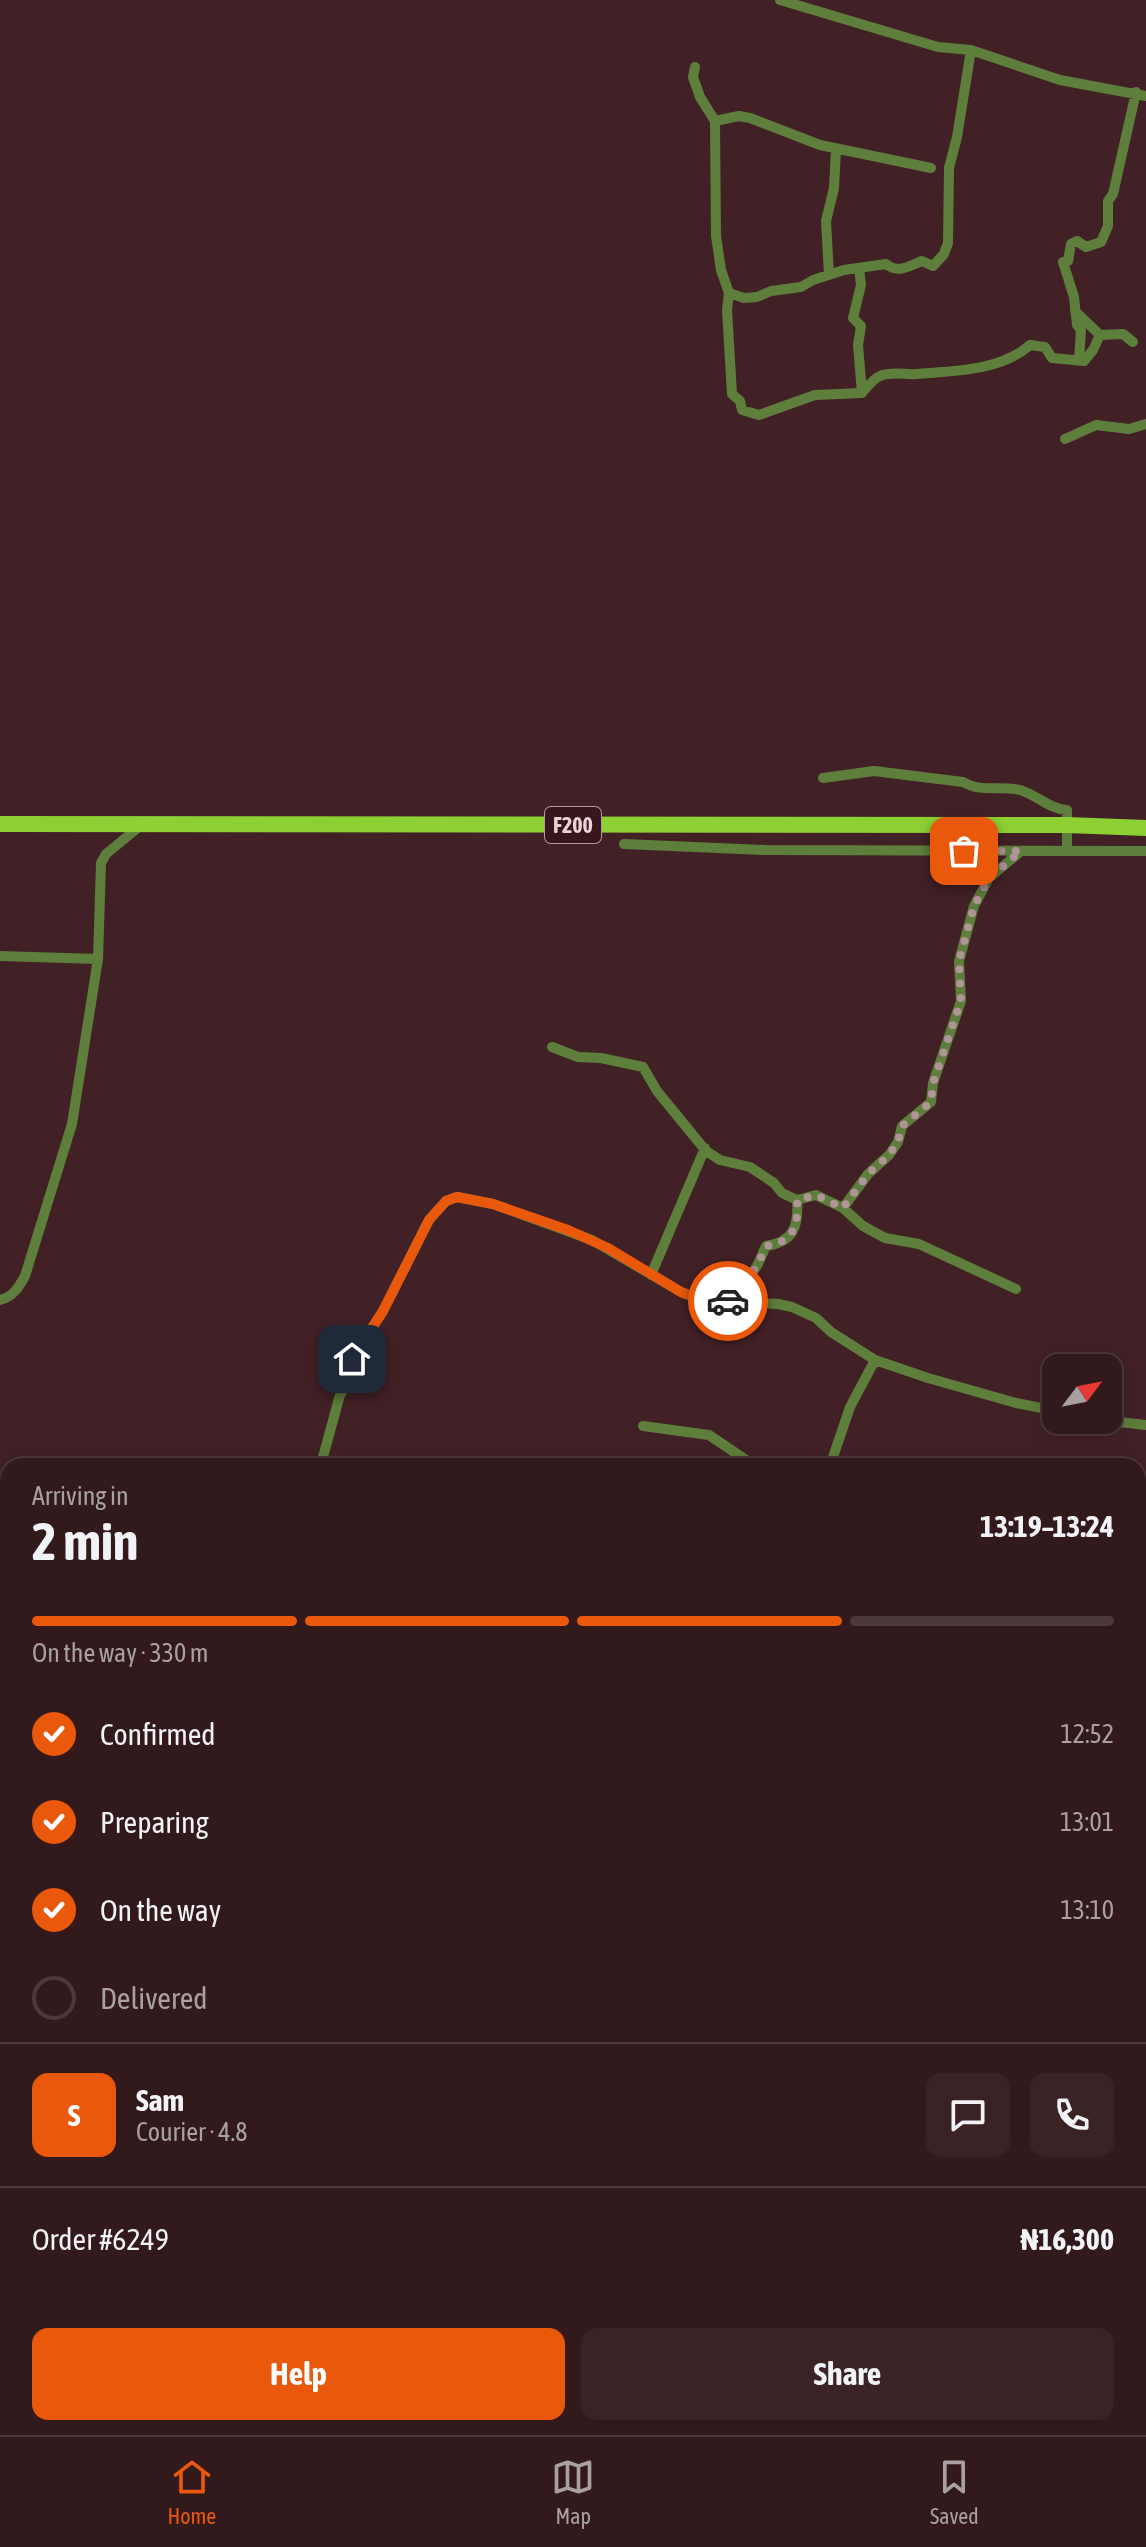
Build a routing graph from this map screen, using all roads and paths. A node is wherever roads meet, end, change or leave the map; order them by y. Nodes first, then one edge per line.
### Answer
1 (780, 0) edge
2 (971, 50) junction
3 (695, 67) dead end
4 (1141, 94) edge
5 (715, 121) junction
6 (836, 149) junction
7 (931, 168) dead end
8 (859, 268) junction
9 (829, 275) junction
10 (729, 293) junction
11 (1074, 310) junction
12 (1100, 335) junction
13 (1133, 342) dead end
14 (1079, 360) junction
15 (862, 393) junction
16 (1146, 424) edge
17 (1065, 439) dead end
18 (823, 778) dead end
19 (0, 824) edge
20 (1067, 825) junction
21 (140, 826) junction
22 (1146, 828) edge
23 (624, 844) dead end
24 (1067, 850) junction
25 (1021, 851) junction
26 (1146, 851) edge
27 (0, 956) edge
28 (98, 959) junction
29 (552, 1047) dead end
30 (705, 1148) junction
31 (797, 1200) junction
32 (843, 1208) junction
33 (651, 1275) junction
34 (1016, 1289) dead end
35 (0, 1300) edge
36 (734, 1301) junction
37 (875, 1360) junction
38 (1042, 1407) edge
39 (1122, 1422) edge
40 (1146, 1425) edge
41 (643, 1426) dead end
42 (323, 1457) dead end
43 (743, 1458) edge
44 (833, 1458) edge

1 - 2 street
2 - 4 street
2 - 8 street
3 - 5 street
4 - 11 street
5 - 6 street
5 - 10 street
6 - 7 street
6 - 9 street
8 - 9 street
8 - 15 street
9 - 10 street
10 - 15 street
11 - 12 street
11 - 14 street
12 - 13 street
12 - 14 street
14 - 15 street
16 - 17 street
18 - 20 street
19 - 21 main road, F200
20 - 21 main road, F200
20 - 22 main road, F200
20 - 24 street
21 - 28 street
23 - 25 street
24 - 25 street
24 - 26 street
25 - 32 street
27 - 28 street
28 - 35 street
29 - 30 street
30 - 31 street
30 - 33 street
31 - 32 street
31 - 36 street
32 - 34 street
33 - 36 street
33 - 42 street
36 - 37 street
37 - 38 street
37 - 44 street
39 - 40 street
41 - 43 street

